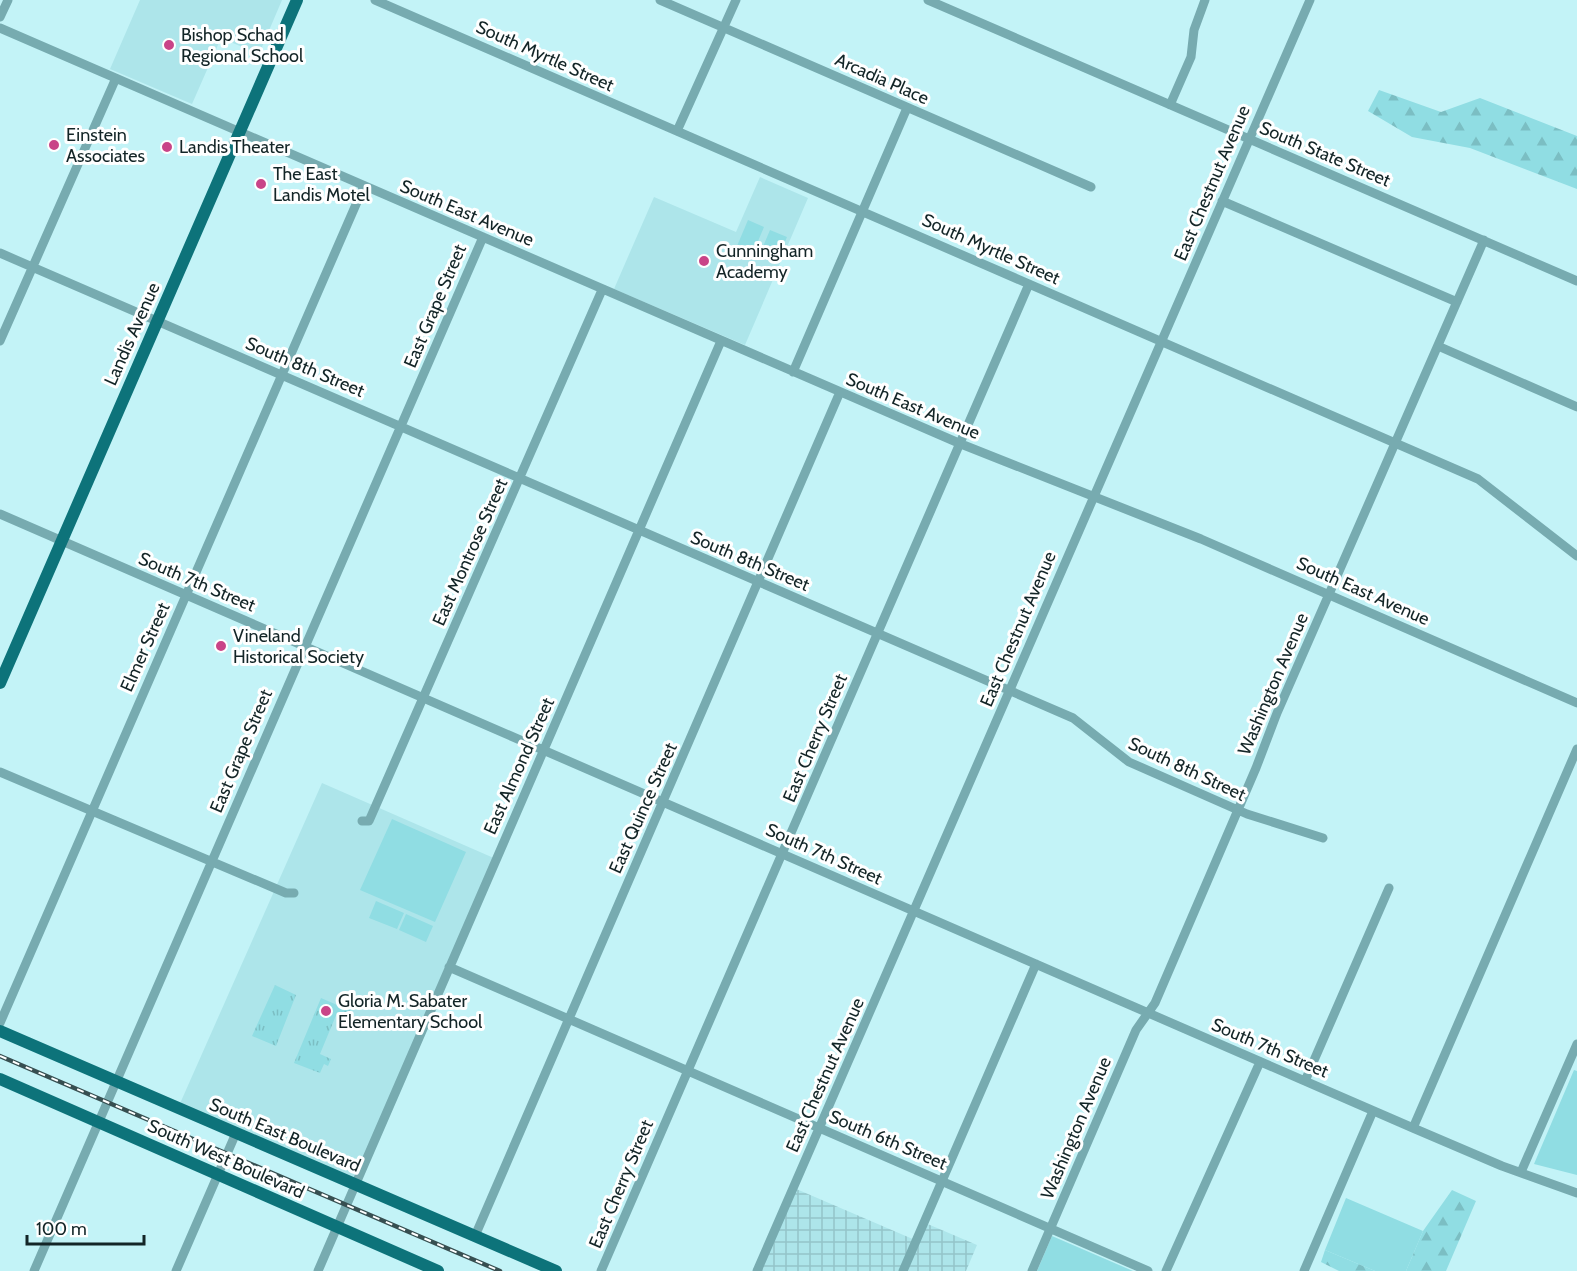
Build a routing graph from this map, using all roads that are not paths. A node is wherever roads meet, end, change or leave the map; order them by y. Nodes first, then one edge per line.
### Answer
1 (8, 0) edge
2 (297, 0) edge
3 (375, 0) edge
4 (660, 0) edge
5 (736, 0) edge
6 (928, 0) edge
7 (1205, 0) edge
8 (1310, 0) edge
9 (0, 16) edge
10 (0, 28) edge
11 (723, 28) junction
12 (116, 78) junction
13 (1170, 105) junction
14 (908, 108) junction
15 (240, 131) junction
16 (677, 131) junction
17 (1249, 139) junction
18 (364, 186) junction
19 (1091, 187) dead end
20 (1222, 201) junction
21 (863, 212) junction
22 (483, 237) junction
23 (1484, 240) junction
24 (0, 253) edge
25 (32, 267) junction
26 (1577, 281) edge
27 (1029, 284) junction
28 (602, 290) junction
29 (1457, 302) junction
30 (158, 321) junction
31 (0, 341) edge
32 (721, 341) junction
33 (1161, 342) junction
34 (1438, 346) junction
35 (793, 372) junction
36 (281, 376) junction
37 (840, 392) junction
38 (1577, 407) edge
39 (401, 427) junction
40 (1396, 443) junction
41 (961, 444) junction
42 (520, 479) junction
43 (1094, 496) junction
44 (0, 514) edge
45 (639, 531) junction
46 (61, 541) junction
47 (1577, 556) edge
48 (759, 583) junction
49 (1329, 594) junction
50 (186, 595) junction
51 (878, 634) junction
52 (305, 647) junction
53 (0, 683) edge
54 (1009, 692) junction
55 (424, 698) junction
56 (1577, 703) edge
57 (1577, 749) edge
58 (544, 750) junction
59 (0, 772) edge
60 (664, 802) junction
61 (92, 811) junction
62 (1238, 811) junction
63 (362, 821) dead end
64 (1323, 838) dead end
65 (783, 854) junction
66 (211, 863) junction
67 (1389, 888) dead end
68 (294, 893) dead end
69 (914, 912) junction
70 (1036, 964) junction
71 (449, 967) junction
72 (1147, 1012) junction
73 (569, 1019) junction
74 (0, 1023) edge
75 (0, 1031) edge
76 (1577, 1044) edge
77 (1260, 1062) junction
78 (687, 1071) junction
79 (0, 1079) edge
80 (116, 1081) junction
81 (1305, 1082) junction
82 (1373, 1111) junction
83 (98, 1122) junction
84 (1413, 1128) junction
85 (819, 1130) junction
86 (236, 1133) junction
87 (1521, 1172) junction
88 (218, 1175) junction
89 (942, 1181) junction
90 (355, 1185) junction
91 (1577, 1192) edge
92 (337, 1227) junction
93 (1051, 1229) junction
94 (475, 1236) junction
95 (34, 1271) edge
96 (176, 1271) edge
97 (318, 1271) edge
98 (438, 1271) edge
99 (555, 1271) edge
100 (601, 1271) edge
101 (757, 1271) edge
102 (903, 1271) edge
103 (1032, 1271) edge
104 (1149, 1271) edge
105 (1167, 1271) edge
106 (1304, 1271) edge

1 - 9 street
2 - 15 main road, Landis Avenue
3 - 16 street, South Myrtle Street
4 - 11 street, Arcadia Place
5 - 11 street
6 - 13 street, South State Street
7 - 13 street
8 - 17 street, East Chestnut Avenue
10 - 12 street, South East Avenue
11 - 14 street, Arcadia Place
11 - 16 street
12 - 15 street, South East Avenue
12 - 25 street
13 - 17 street, South State Street
14 - 19 street, Arcadia Place
14 - 21 street
15 - 18 street, South East Avenue
15 - 30 main road, Landis Avenue
16 - 21 street, South Myrtle Street
17 - 20 street, East Chestnut Avenue
17 - 23 street, South State Street
18 - 22 street, South East Avenue
18 - 36 street, Elmer Street
20 - 29 street
20 - 33 street, East Chestnut Avenue
21 - 27 street, South Myrtle Street
21 - 35 street
22 - 28 street, South East Avenue
22 - 39 street, East Grape Street
23 - 26 street, South State Street
23 - 29 street, Washington Avenue
24 - 25 street, South 8th Street
25 - 30 street, South 8th Street
25 - 31 street
27 - 33 street, South Myrtle Street
27 - 41 street, East Cherry Street
28 - 32 street, South East Avenue
28 - 42 street, East Montrose Street
29 - 34 street, Washington Avenue
30 - 36 street, South 8th Street
30 - 46 main road, Landis Avenue
32 - 35 street, South East Avenue
32 - 45 street, East Almond Street
33 - 40 street, South Myrtle Street
33 - 43 street, East Chestnut Avenue
34 - 38 street
34 - 40 street, Washington Avenue
35 - 37 street, South East Avenue
36 - 39 street, South 8th Street
36 - 50 street, Elmer Street
37 - 41 street, South East Avenue
37 - 48 street, East Quince Street
39 - 42 street, South 8th Street
39 - 52 street, East Grape Street
40 - 47 street, South Myrtle Street
40 - 49 street, Washington Avenue
41 - 43 street, South East Avenue
41 - 51 street, East Cherry Street
42 - 45 street, South 8th Street
42 - 55 street, East Montrose Street
43 - 49 street, South East Avenue
43 - 54 street, East Chestnut Avenue
44 - 46 street, South 7th Street
45 - 48 street, South 8th Street
45 - 58 street, East Almond Street
46 - 50 street, South 7th Street
46 - 53 main road, Landis Avenue
48 - 51 street, South 8th Street
48 - 60 street, East Quince Street
49 - 56 street, South East Avenue
49 - 62 street, Washington Avenue
50 - 52 street, South 7th Street
50 - 61 street, Elmer Street
51 - 54 street, South 8th Street
51 - 65 street, East Cherry Street
52 - 55 street, South 7th Street
52 - 66 street, East Grape Street
54 - 62 street, South 8th Street
54 - 69 street, East Chestnut Avenue
55 - 58 street, South 7th Street
55 - 63 street, East Montrose Street
57 - 84 street
58 - 60 street, South 7th Street
58 - 71 street, East Almond Street
59 - 61 street
60 - 65 street, South 7th Street
60 - 73 street, East Quince Street
61 - 66 street
61 - 74 street, Elmer Street
62 - 64 street, South 8th Street
62 - 72 street, Washington Avenue
65 - 69 street, South 7th Street
65 - 78 street, East Cherry Street
66 - 68 street
66 - 80 street, East Grape Street
67 - 81 street
69 - 70 street, South 7th Street
69 - 85 street, East Chestnut Avenue
70 - 72 street, South 7th Street
70 - 89 street
71 - 73 street, South 6th Street
71 - 90 street, East Almond Street
72 - 77 street, South 7th Street
72 - 93 street, Washington Avenue
73 - 78 street, South 6th Street
73 - 94 street, East Quince Street
75 - 80 main road, South East Boulevard
76 - 87 street
77 - 81 street, South 7th Street
77 - 105 street
78 - 85 street, South 6th Street
78 - 100 street, East Cherry Street
79 - 83 main road, South West Boulevard
80 - 83 street, East Grape Street
80 - 86 main road, South East Boulevard
81 - 82 street, South 7th Street
82 - 84 street, South 7th Street
82 - 106 street
83 - 88 main road, South West Boulevard
83 - 95 street, East Grape Street
84 - 87 street, South 7th Street
85 - 89 street, South 6th Street
85 - 101 street, East Chestnut Avenue
86 - 88 street
86 - 90 main road, South East Boulevard
87 - 91 street, South 7th Street
88 - 92 main road, South West Boulevard
88 - 96 street
89 - 93 street, South 6th Street
89 - 102 street
90 - 92 street, East Almond Street
90 - 94 main road, South East Boulevard
92 - 97 street, East Almond Street
92 - 98 main road, South West Boulevard
93 - 103 street, Washington Avenue
93 - 104 street, South 6th Street
94 - 99 main road, South East Boulevard

